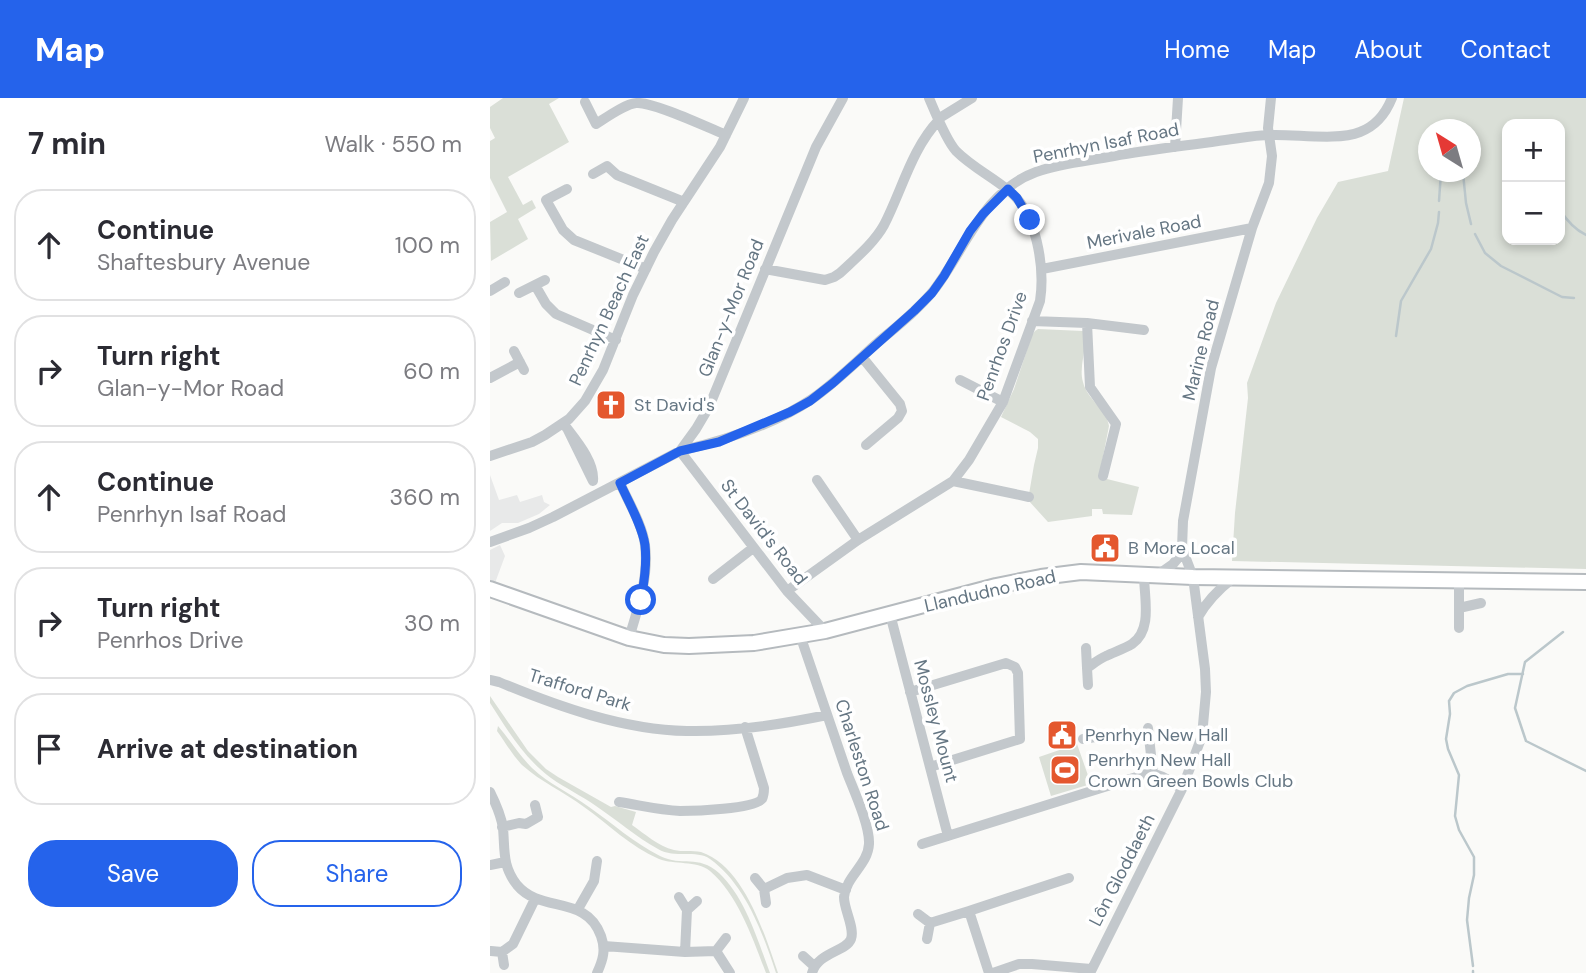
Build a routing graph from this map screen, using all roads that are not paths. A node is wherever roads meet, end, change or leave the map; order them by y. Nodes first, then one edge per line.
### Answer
1 (744, 98) edge
2 (843, 98) edge
3 (929, 98) edge
4 (972, 98) edge
5 (1178, 98) edge
6 (1271, 98) edge
7 (1392, 98) edge
8 (585, 102) dead end
9 (662, 103) edge
10 (939, 120) junction
11 (726, 135) junction
12 (1269, 135) junction
13 (1175, 146) junction
14 (593, 174) dead end
15 (567, 188) dead end
16 (1008, 189) junction
17 (684, 202) junction
18 (1252, 228) junction
19 (646, 269) junction
20 (765, 269) junction
21 (1042, 269) junction
22 (519, 293) dead end
23 (1032, 321) junction
24 (1087, 323) junction
25 (1144, 330) dead end
26 (616, 340) junction
27 (514, 352) dead end
28 (862, 357) junction
29 (490, 378) edge
30 (960, 380) dead end
31 (1003, 402) junction
32 (565, 426) junction
33 (871, 444) dead end
34 (680, 451) junction
35 (490, 456) edge
36 (1103, 476) dead end
37 (817, 480) dead end
38 (953, 481) junction
39 (620, 483) junction
40 (599, 493) junction
41 (1029, 497) dead end
42 (858, 540) junction
43 (490, 542) edge
44 (753, 548) junction
45 (1183, 552) junction
46 (1149, 575) junction
47 (1193, 577) junction
48 (1233, 578) junction
49 (713, 579) dead end
50 (1459, 581) junction
51 (1586, 582) edge
52 (490, 589) edge
53 (787, 591) junction
54 (1480, 603) dead end
55 (1459, 608) junction
56 (890, 614) junction
57 (1198, 617) junction
58 (1459, 628) dead end
59 (825, 631) junction
60 (800, 635) junction
61 (629, 638) junction
62 (1086, 648) dead end
63 (1087, 668) junction
64 (490, 680) edge
65 (1088, 685) dead end
66 (910, 692) junction
67 (827, 715) junction
68 (746, 727) junction
69 (1083, 738) dead end
70 (930, 767) junction
71 (1153, 773) junction
72 (1182, 789) junction
73 (490, 792) edge
74 (619, 802) dead end
75 (550, 824) dead end
76 (502, 827) junction
77 (948, 836) junction
78 (922, 844) dead end
79 (505, 862) junction
80 (598, 863) dead end
81 (490, 864) edge
82 (755, 878) dead end
83 (1069, 878) dead end
84 (764, 889) junction
85 (846, 890) junction
86 (679, 897) dead end
87 (535, 899) junction
88 (698, 901) dead end
89 (766, 903) dead end
90 (578, 909) junction
91 (687, 910) junction
92 (969, 911) junction
93 (918, 914) dead end
94 (930, 923) junction
95 (726, 938) dead end
96 (927, 939) dead end
97 (604, 946) junction
98 (497, 951) edge
99 (716, 951) junction
100 (685, 952) junction
101 (803, 956) dead end
102 (504, 965) dead end
103 (813, 969) edge
104 (1091, 971) edge
105 (597, 973) edge
106 (730, 973) edge
107 (991, 973) edge

1 - 11 street, Penrhyn Beach East
2 - 20 street, Glan-y-Mor Road
3 - 10 street
4 - 10 street
5 - 13 street
6 - 12 street, Marine Road
7 - 12 street, Penrhyn Isaf Road
8 - 9 street
9 - 11 street
10 - 16 street
10 - 20 street
11 - 17 street, Penrhyn Beach East
12 - 13 street, Penrhyn Isaf Road
12 - 18 street, Marine Road
13 - 16 street, Penrhyn Isaf Road
14 - 17 street
15 - 19 street
16 - 21 street, Penrhos Drive
16 - 28 street, Penrhyn Isaf Road
17 - 19 street, Penrhyn Beach East
18 - 21 street, Merivale Road
18 - 45 street, Marine Road
19 - 26 street, Penrhyn Beach East
20 - 34 street, Glan-y-Mor Road
21 - 23 street, Penrhos Drive
22 - 26 street
23 - 24 street
23 - 31 street, Penrhos Drive
24 - 25 street
24 - 36 street
26 - 32 street, Penrhyn Beach East
27 - 29 street
28 - 33 street
28 - 34 street, Penrhyn Isaf Road
30 - 31 street
31 - 38 street, Penrhos Drive
32 - 35 street, Penrhyn Beach East
32 - 40 street
34 - 39 street, Glan-y-Mor Road
34 - 44 street, St David's Road
37 - 42 street
38 - 41 street
38 - 42 street, Penrhos Drive
39 - 40 street, Glan-y-Mor Road
39 - 61 street
40 - 43 street, Glan-y-Mor Road
42 - 53 street, Penrhos Drive
44 - 49 street
44 - 53 street, St David's Road
45 - 46 street
45 - 47 street, Marine Road
46 - 47 main road, Llandudno Road
46 - 56 main road, Llandudno Road
46 - 63 street
47 - 48 main road, Llandudno Road
47 - 57 street, Lôn Gloddaeth
48 - 50 main road, Llandudno Road
48 - 57 street
50 - 51 main road, Llandudno Road
50 - 55 street
52 - 61 main road, Llandudno Road
53 - 59 street, St David's Road
54 - 55 street
55 - 58 street
56 - 59 main road, Llandudno Road
56 - 66 street, Mossley Mount
57 - 72 street, Lôn Gloddaeth
59 - 60 main road, Llandudno Road
60 - 61 main road, Llandudno Road
60 - 67 street, Charleston Road
62 - 63 street
63 - 65 street
64 - 68 street, Trafford Park
66 - 70 street, Mossley Mount
66 - 70 street
67 - 68 street, Trafford Park
67 - 85 street, Charleston Road
68 - 74 street
69 - 71 street
70 - 77 street, Mossley Mount
71 - 72 street
71 - 77 street
72 - 104 street, Lôn Gloddaeth
73 - 76 street
75 - 76 street
76 - 79 street
77 - 78 street
79 - 81 street
79 - 87 street
80 - 90 street
82 - 84 street
83 - 92 street
84 - 85 street
84 - 89 street
85 - 103 street
86 - 91 street
87 - 90 street
87 - 98 street
88 - 91 street
90 - 97 street
91 - 100 street
92 - 94 street
92 - 107 street
93 - 94 street
94 - 96 street
95 - 99 street
97 - 100 street
97 - 105 street
98 - 102 street
99 - 100 street
99 - 106 street
101 - 103 street
104 - 107 street

